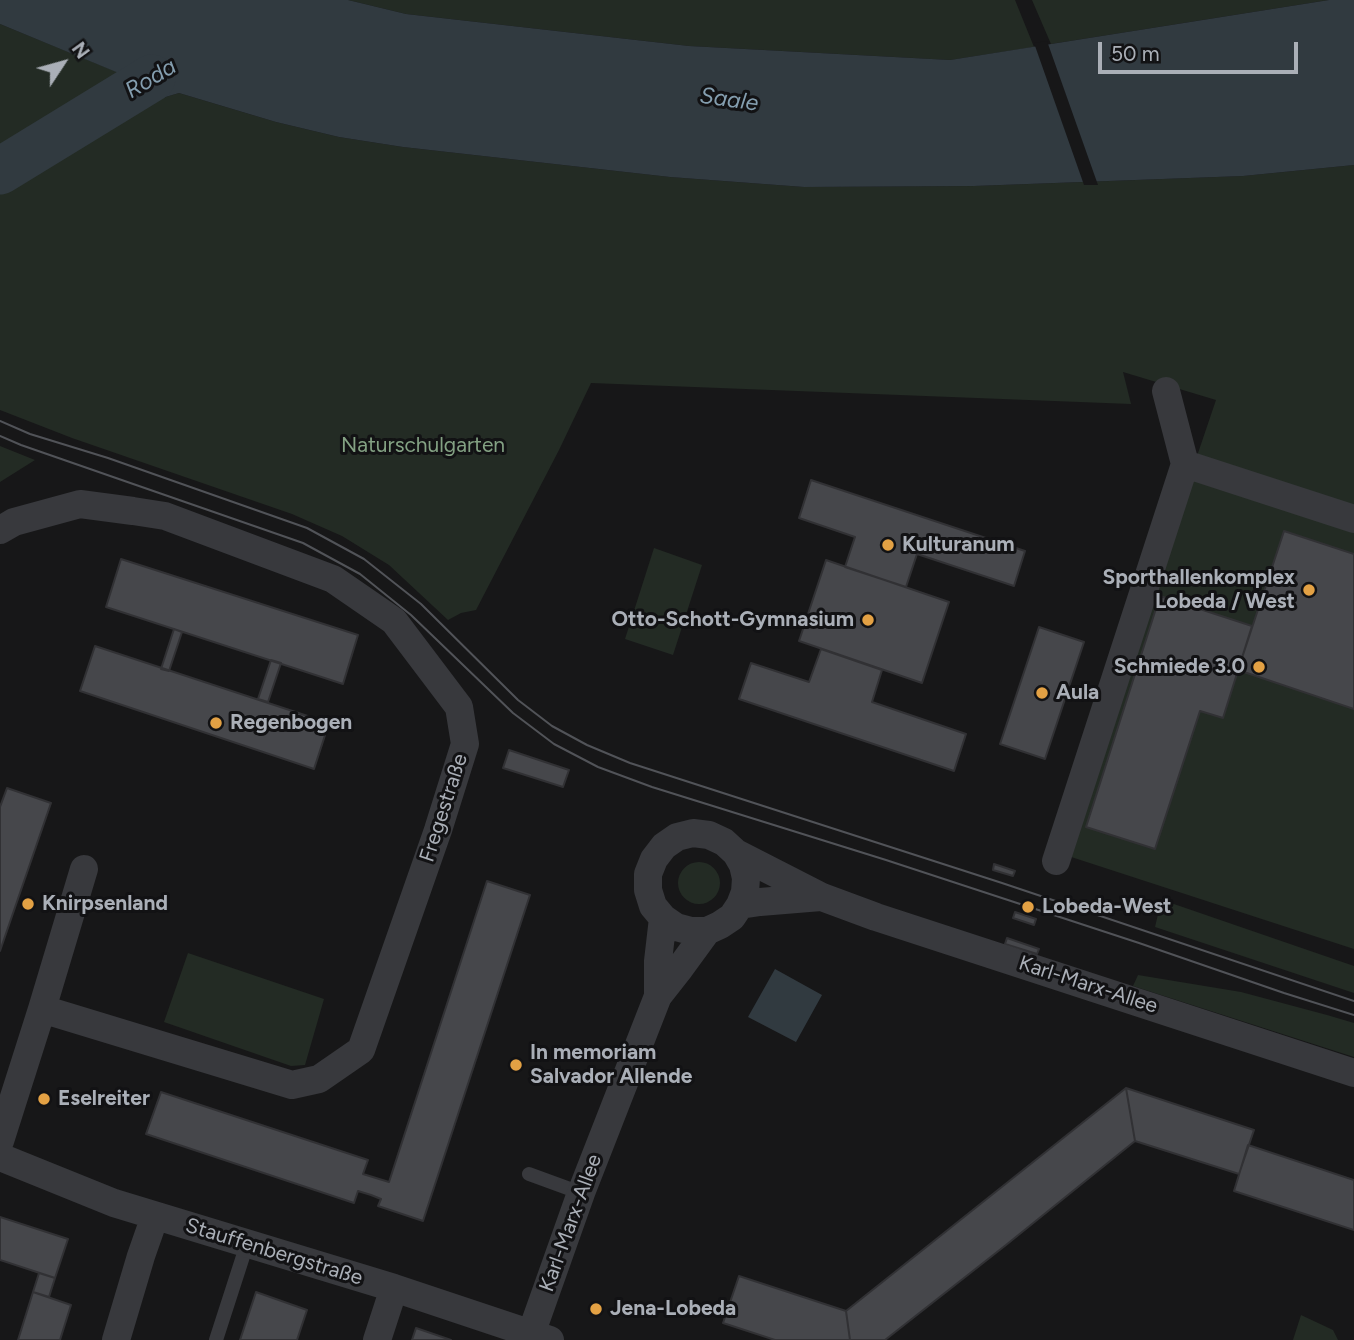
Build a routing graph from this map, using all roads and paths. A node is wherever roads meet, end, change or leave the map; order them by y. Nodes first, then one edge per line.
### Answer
1 (1166, 391) dead end
2 (1190, 467) junction
3 (1354, 519) edge
4 (7, 522) edge
5 (736, 853) junction
6 (1056, 861) dead end
7 (84, 869) dead end
8 (822, 897) junction
9 (740, 905) junction
10 (663, 919) junction
11 (706, 931) junction
12 (657, 996) junction
13 (42, 1009) junction
14 (1354, 1073) edge
15 (0, 1141) edge
16 (0, 1157) edge
17 (529, 1174) dead end
18 (581, 1193) junction
19 (155, 1216) junction
20 (247, 1244) junction
21 (394, 1288) junction
22 (540, 1337) edge
23 (116, 1340) edge
24 (216, 1340) edge
25 (377, 1340) edge

1 - 2 street
2 - 3 street
2 - 6 street
4 - 13 street, Fregestraße
5 - 8 street, Karl-Marx-Allee
5 - 9 street
5 - 10 street, Karl-Marx-Allee
7 - 13 street
8 - 9 street, Karl-Marx-Allee
8 - 14 street, Karl-Marx-Allee
9 - 11 street, Karl-Marx-Allee
10 - 11 street
10 - 12 street, Karl-Marx-Allee
11 - 12 street, Karl-Marx-Allee
12 - 18 street, Karl-Marx-Allee
13 - 15 street
16 - 19 street, Stauffenbergstraße
17 - 18 lane
18 - 22 street, Karl-Marx-Allee
19 - 20 street, Stauffenbergstraße
19 - 23 street
20 - 21 street, Stauffenbergstraße
20 - 24 lane
21 - 22 street, Stauffenbergstraße
21 - 25 street

